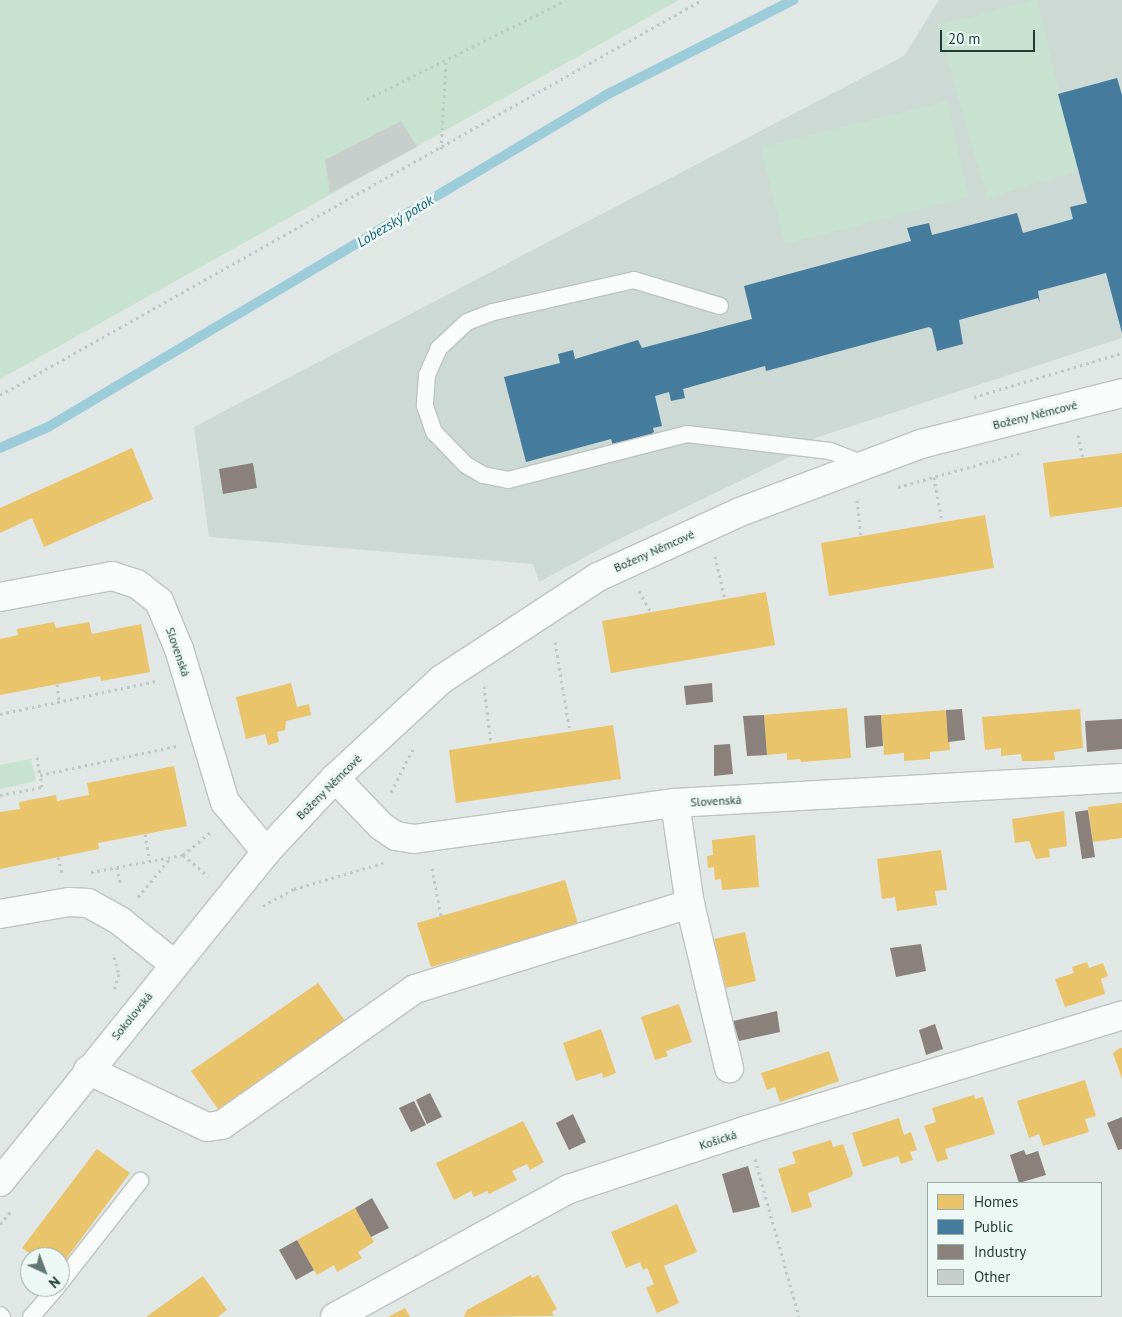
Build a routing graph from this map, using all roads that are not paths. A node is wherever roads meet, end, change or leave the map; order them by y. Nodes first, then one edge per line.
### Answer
1 (720, 306) dead end
2 (1122, 393) edge
3 (866, 465) junction
4 (0, 597) edge
5 (335, 778) junction
6 (1122, 778) edge
7 (675, 803) junction
8 (266, 852) junction
9 (690, 904) junction
10 (0, 914) edge
11 (174, 964) junction
12 (1122, 1015) edge
13 (729, 1068) dead end
14 (88, 1070) junction
15 (140, 1181) dead end
16 (0, 1182) edge
17 (70, 1270) edge
18 (48, 1297) edge
19 (31, 1317) edge
20 (335, 1317) edge

1 - 3 lane
2 - 3 street, Boženy Němcové
3 - 5 street, Boženy Němcové
4 - 8 street, Slovenská
5 - 7 street, Slovenská
5 - 8 street, Boženy Němcové
6 - 7 street, Slovenská
7 - 9 street
8 - 11 street, Sokolovská
9 - 13 street
9 - 14 street
10 - 11 street
11 - 14 street, Sokolovská
12 - 20 street, Košická
14 - 16 street, Sokolovská
15 - 17 lane
18 - 19 lane

